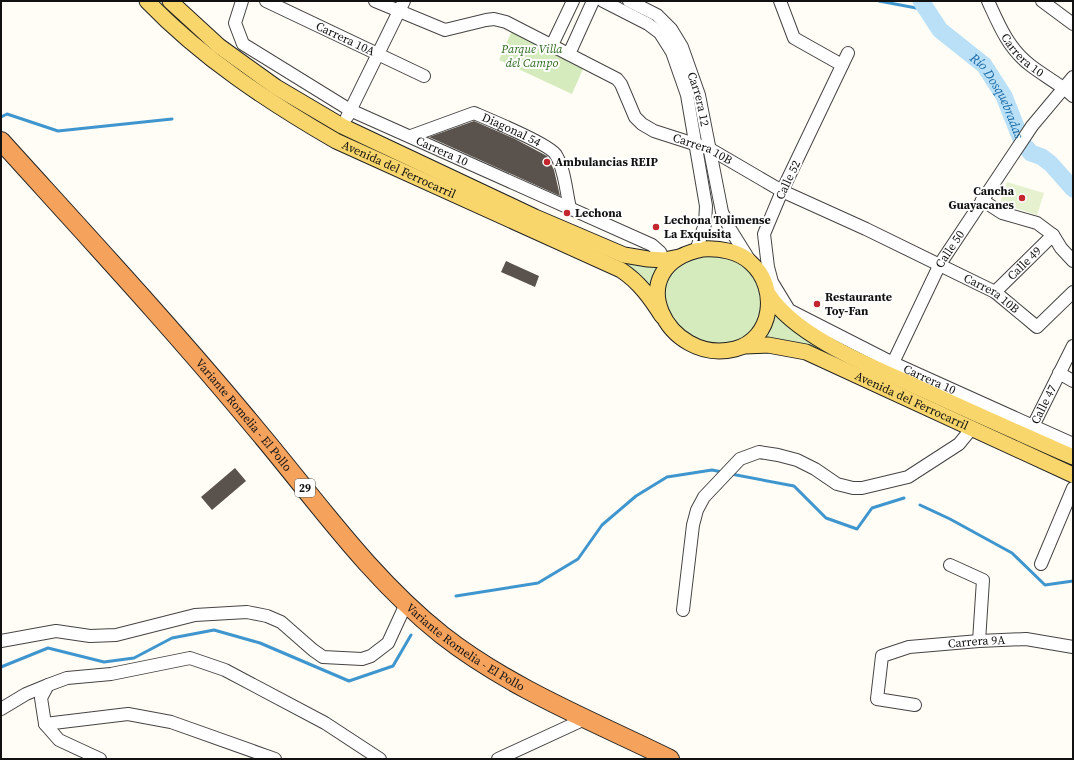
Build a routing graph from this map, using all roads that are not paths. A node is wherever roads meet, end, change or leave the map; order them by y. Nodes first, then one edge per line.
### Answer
1 (147, 1) edge
2 (170, 1) edge
3 (266, 1) edge
4 (375, 1) edge
5 (573, 1) edge
6 (593, 1) edge
7 (604, 1) edge
8 (630, 1) edge
9 (780, 1) edge
10 (988, 1) edge
11 (1042, 1) edge
12 (240, 2) edge
13 (401, 7) edge
14 (1073, 24) edge
15 (552, 45) junction
16 (677, 49) junction
17 (848, 52) dead end
18 (376, 54) junction
19 (569, 54) junction
20 (842, 65) junction
21 (424, 76) dead end
22 (1073, 76) edge
23 (1064, 88) junction
24 (1073, 96) edge
25 (350, 110) junction
26 (342, 126) junction
27 (411, 136) junction
28 (1, 141) edge
29 (695, 144) junction
30 (710, 149) junction
31 (782, 191) junction
32 (982, 200) junction
33 (570, 208) junction
34 (1053, 235) junction
35 (696, 251) junction
36 (679, 257) junction
37 (664, 260) junction
38 (1073, 261) edge
39 (752, 263) junction
40 (940, 264) junction
41 (995, 292) junction
42 (1073, 292) edge
43 (769, 295) junction
44 (789, 310) joint
45 (662, 316) junction
46 (745, 346) junction
47 (1073, 346) edge
48 (891, 369) junction
49 (1060, 373) junction
50 (1073, 381) edge
51 (972, 428) junction
52 (1030, 432) junction
53 (1073, 444) edge
54 (1073, 457) edge
55 (1073, 475) edge
56 (1073, 488) edge
57 (1041, 564) dead end
58 (950, 565) dead end
59 (406, 604) junction
60 (683, 610) dead end
61 (1, 641) edge
62 (979, 641) junction
63 (1073, 647) edge
64 (48, 686) junction
65 (915, 705) dead end
66 (1, 709) edge
67 (587, 718) junction
68 (45, 724) junction
69 (100, 759) edge
70 (275, 759) edge
71 (380, 759) edge
72 (498, 759) edge
73 (670, 759) edge

1 - 45 main road, Avenida del Ferrocarril
2 - 26 main road, Avenida del Ferrocarril
3 - 18 street, Carrera 10A
4 - 13 street, Carrera 10B
5 - 15 street
6 - 19 street
7 - 16 street, Carrera 12
8 - 16 street, Carrera 12
9 - 20 street
10 - 23 street, Carrera 10
11 - 14 street
12 - 25 street, Carrera 10
13 - 15 street, Carrera 10B
13 - 18 street
15 - 19 street, Carrera 10B
16 - 29 street, Carrera 12
16 - 30 street, Carrera 12
17 - 20 street, Calle 52
18 - 21 street, Carrera 10A
18 - 25 street
19 - 29 street, Carrera 10B
20 - 31 street, Calle 52
22 - 23 street, Calle 50
23 - 24 street, Carrera 10
23 - 32 street, Calle 50
25 - 26 street
25 - 27 street, Carrera 10
26 - 37 main road, Avenida del Ferrocarril
27 - 33 street, Carrera 10
27 - 33 street, Diagonal 54
28 - 59 highway, Variante Romelia - El Pollo / 29
29 - 30 street, Carrera 10B
29 - 35 street, Carrera 12
30 - 31 street, Carrera 10B
30 - 39 street, Carrera 12
31 - 40 street, Carrera 10B
31 - 44 street, Calle 52
32 - 34 street
32 - 40 street, Calle 50
33 - 37 street, Carrera 10
34 - 38 street
34 - 41 street, Calle 49
35 - 36 main road
35 - 39 main road
36 - 37 main road, Avenida del Ferrocarril
36 - 45 main road
39 - 43 main road
40 - 41 street, Carrera 10B
40 - 48 street, Calle 50
41 - 42 street, Carrera 10B
43 - 46 main road
43 - 48 main road, Avenida del Ferrocarril
44 - 48 street, Carrera 10
45 - 46 main road
46 - 51 main road, Avenida del Ferrocarril
47 - 49 street, Calle 47
48 - 52 main road, Avenida del Ferrocarril
49 - 50 street
49 - 52 street, Calle 47
51 - 55 main road, Avenida del Ferrocarril
51 - 60 street
52 - 53 street
52 - 54 main road, Avenida del Ferrocarril
56 - 57 street
58 - 62 street
59 - 61 street
59 - 67 highway, Variante Romelia - El Pollo / 29
62 - 63 street, Carrera 9A
62 - 65 street, Carrera 9A
64 - 66 street
64 - 68 street
64 - 71 street
67 - 72 street
67 - 73 highway, Variante Romelia - El Pollo / 29
68 - 69 street
68 - 70 street

